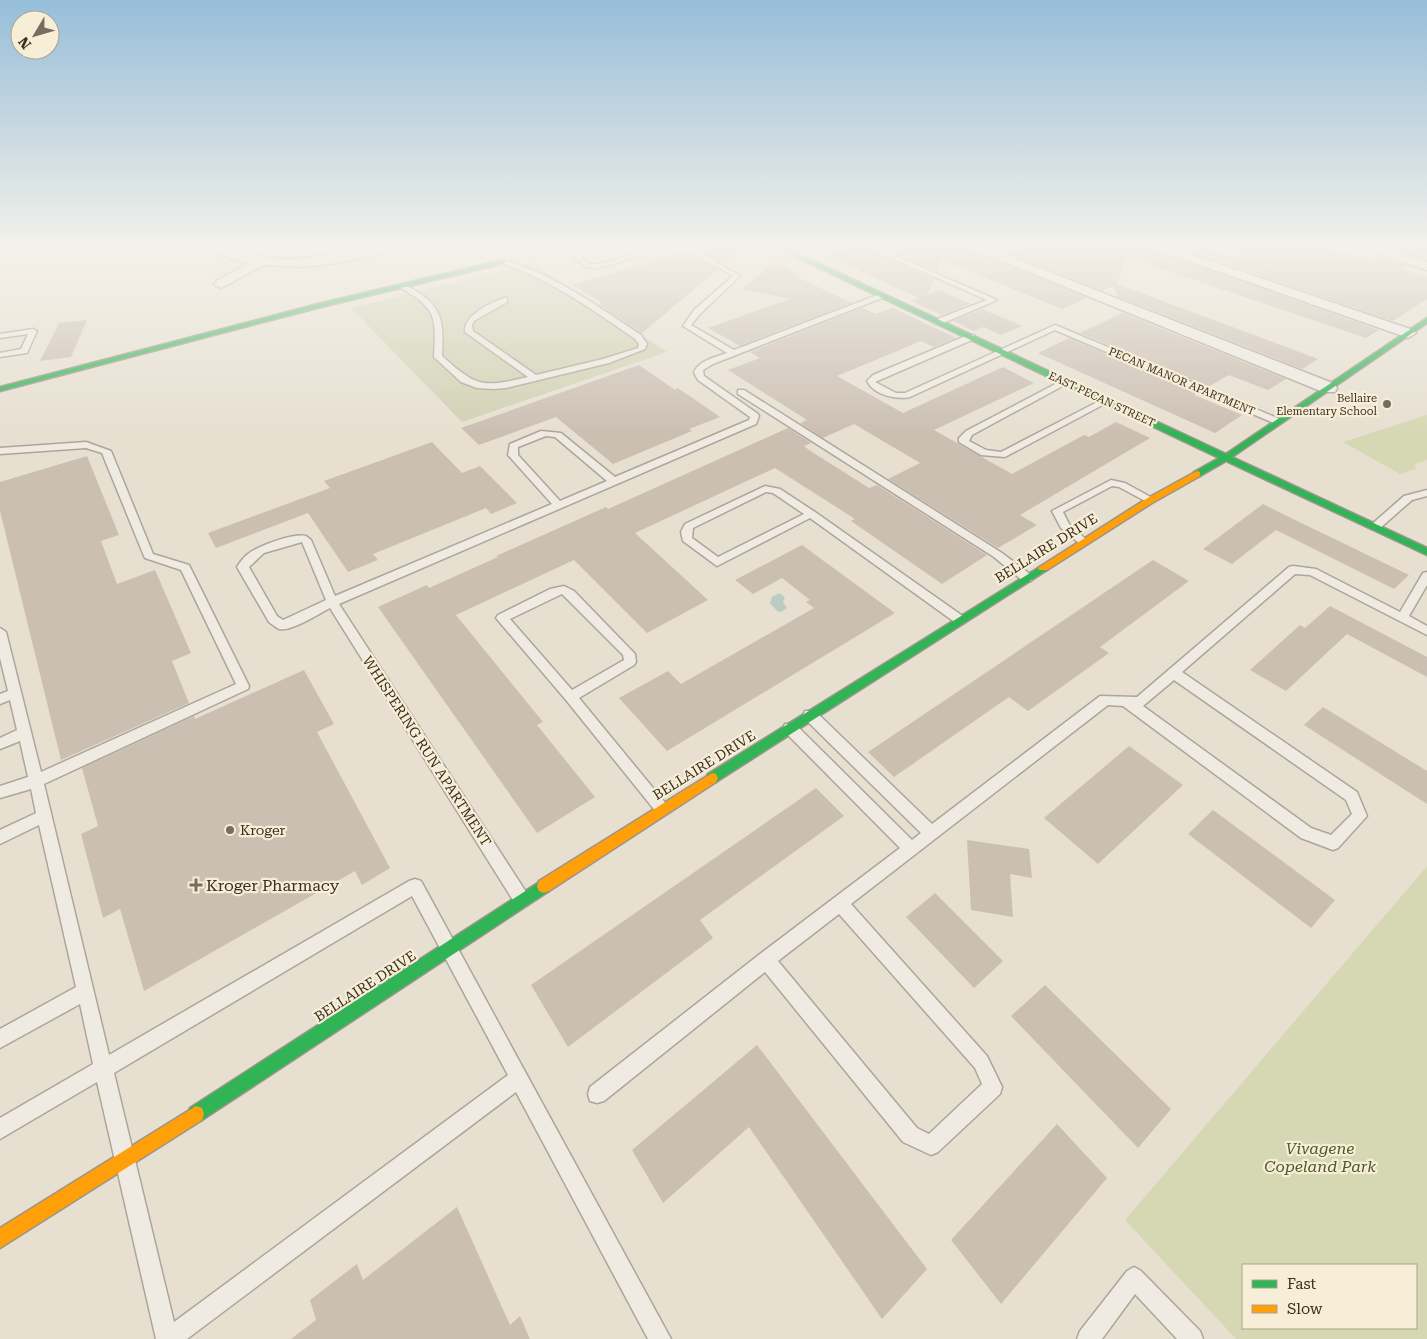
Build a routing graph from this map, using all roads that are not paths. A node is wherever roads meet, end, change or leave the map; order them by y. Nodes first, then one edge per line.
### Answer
1 (307, 308) edge
2 (434, 308) edge
3 (490, 308) edge
4 (593, 308) edge
5 (701, 308) edge
6 (850, 308) edge
7 (909, 308) edge
8 (972, 308) edge
9 (1129, 308) edge
10 (1336, 308) edge
11 (1426, 321) edge
12 (938, 322) junction
13 (1408, 333) junction
14 (0, 336) edge
15 (971, 338) junction
16 (1002, 352) junction
17 (733, 353) junction
18 (0, 355) edge
19 (534, 378) junction
20 (1066, 382) junction
21 (1329, 388) junction
22 (0, 389) edge
23 (741, 392) dead end
24 (1106, 401) junction
25 (1280, 422) junction
26 (0, 451) edge
27 (1226, 457) junction
28 (613, 481) junction
29 (1427, 493) edge
30 (1151, 500) junction
31 (559, 506) junction
32 (811, 514) junction
33 (1375, 527) junction
34 (1084, 542) junction
35 (1427, 552) edge
36 (1427, 576) edge
37 (1027, 578) junction
38 (332, 602) junction
39 (1402, 618) junction
40 (960, 620) junction
41 (1427, 631) edge
42 (0, 632) edge
43 (4, 662) edge
44 (1174, 673) junction
45 (14, 693) junction
46 (571, 697) junction
47 (0, 699) edge
48 (1126, 701) junction
49 (810, 715) junction
50 (790, 728) junction
51 (24, 733) junction
52 (0, 744) edge
53 (36, 781) junction
54 (0, 792) edge
55 (662, 809) junction
56 (44, 816) junction
57 (931, 833) junction
58 (0, 837) edge
59 (911, 849) junction
60 (523, 901) junction
61 (840, 903) junction
62 (449, 949) junction
63 (766, 960) junction
64 (84, 992) junction
65 (0, 1039) edge
66 (102, 1070) junction
67 (518, 1079) junction
68 (597, 1094) dead end
69 (0, 1129) edge
70 (125, 1160) junction
71 (0, 1239) edge
72 (168, 1339) edge
73 (660, 1339) edge
74 (1088, 1339) edge
75 (1192, 1339) edge

1 - 22 street
2 - 19 lane
3 - 19 lane
4 - 19 lane
5 - 17 lane
6 - 17 lane
7 - 12 street, EAST PECAN STREET
8 - 12 lane
9 - 21 street
10 - 13 street
11 - 13 street, BELLAIRE DRIVE
12 - 15 street, EAST PECAN STREET
13 - 21 street, BELLAIRE DRIVE
14 - 18 lane
15 - 16 street, EAST PECAN STREET
15 - 16 lane
16 - 20 street, EAST PECAN STREET
16 - 25 lane, PECAN MANOR APARTMENT
17 - 28 lane, WHISPERING RUN APARTMENT
20 - 24 street, EAST PECAN STREET
20 - 24 lane
21 - 25 street, BELLAIRE DRIVE
23 - 37 lane
24 - 27 street, EAST PECAN STREET
25 - 27 street, BELLAIRE DRIVE
26 - 53 lane
27 - 30 street, BELLAIRE DRIVE
27 - 33 street, EAST PECAN STREET
28 - 31 lane, WHISPERING RUN APARTMENT
28 - 31 lane
29 - 33 lane
30 - 34 street, BELLAIRE DRIVE
30 - 34 lane
31 - 38 lane, WHISPERING RUN APARTMENT
32 - 32 lane
32 - 40 lane
33 - 35 street, EAST PECAN STREET
34 - 37 street, BELLAIRE DRIVE
36 - 39 lane
37 - 40 street, BELLAIRE DRIVE
38 - 38 lane, WHISPERING RUN APARTMENT
38 - 60 lane, WHISPERING RUN APARTMENT
39 - 41 lane
39 - 44 lane
40 - 49 street, BELLAIRE DRIVE
42 - 43 lane
43 - 45 lane
44 - 48 lane
44 - 48 lane
45 - 47 lane
45 - 51 lane
46 - 46 lane
46 - 55 lane
48 - 57 lane
49 - 50 street, BELLAIRE DRIVE
49 - 57 lane
50 - 55 street, BELLAIRE DRIVE
50 - 59 lane
51 - 52 lane
51 - 53 lane
53 - 54 lane
53 - 56 lane
55 - 60 street, BELLAIRE DRIVE
56 - 58 lane
56 - 64 lane
57 - 59 lane
59 - 61 lane
60 - 62 street, BELLAIRE DRIVE
61 - 63 lane
61 - 63 lane
62 - 66 lane
62 - 67 lane
62 - 70 street, BELLAIRE DRIVE
63 - 68 lane
64 - 65 lane
64 - 66 lane
66 - 69 lane
66 - 70 lane
67 - 72 lane
67 - 73 lane
70 - 71 street, BELLAIRE DRIVE
70 - 72 lane
74 - 75 lane

